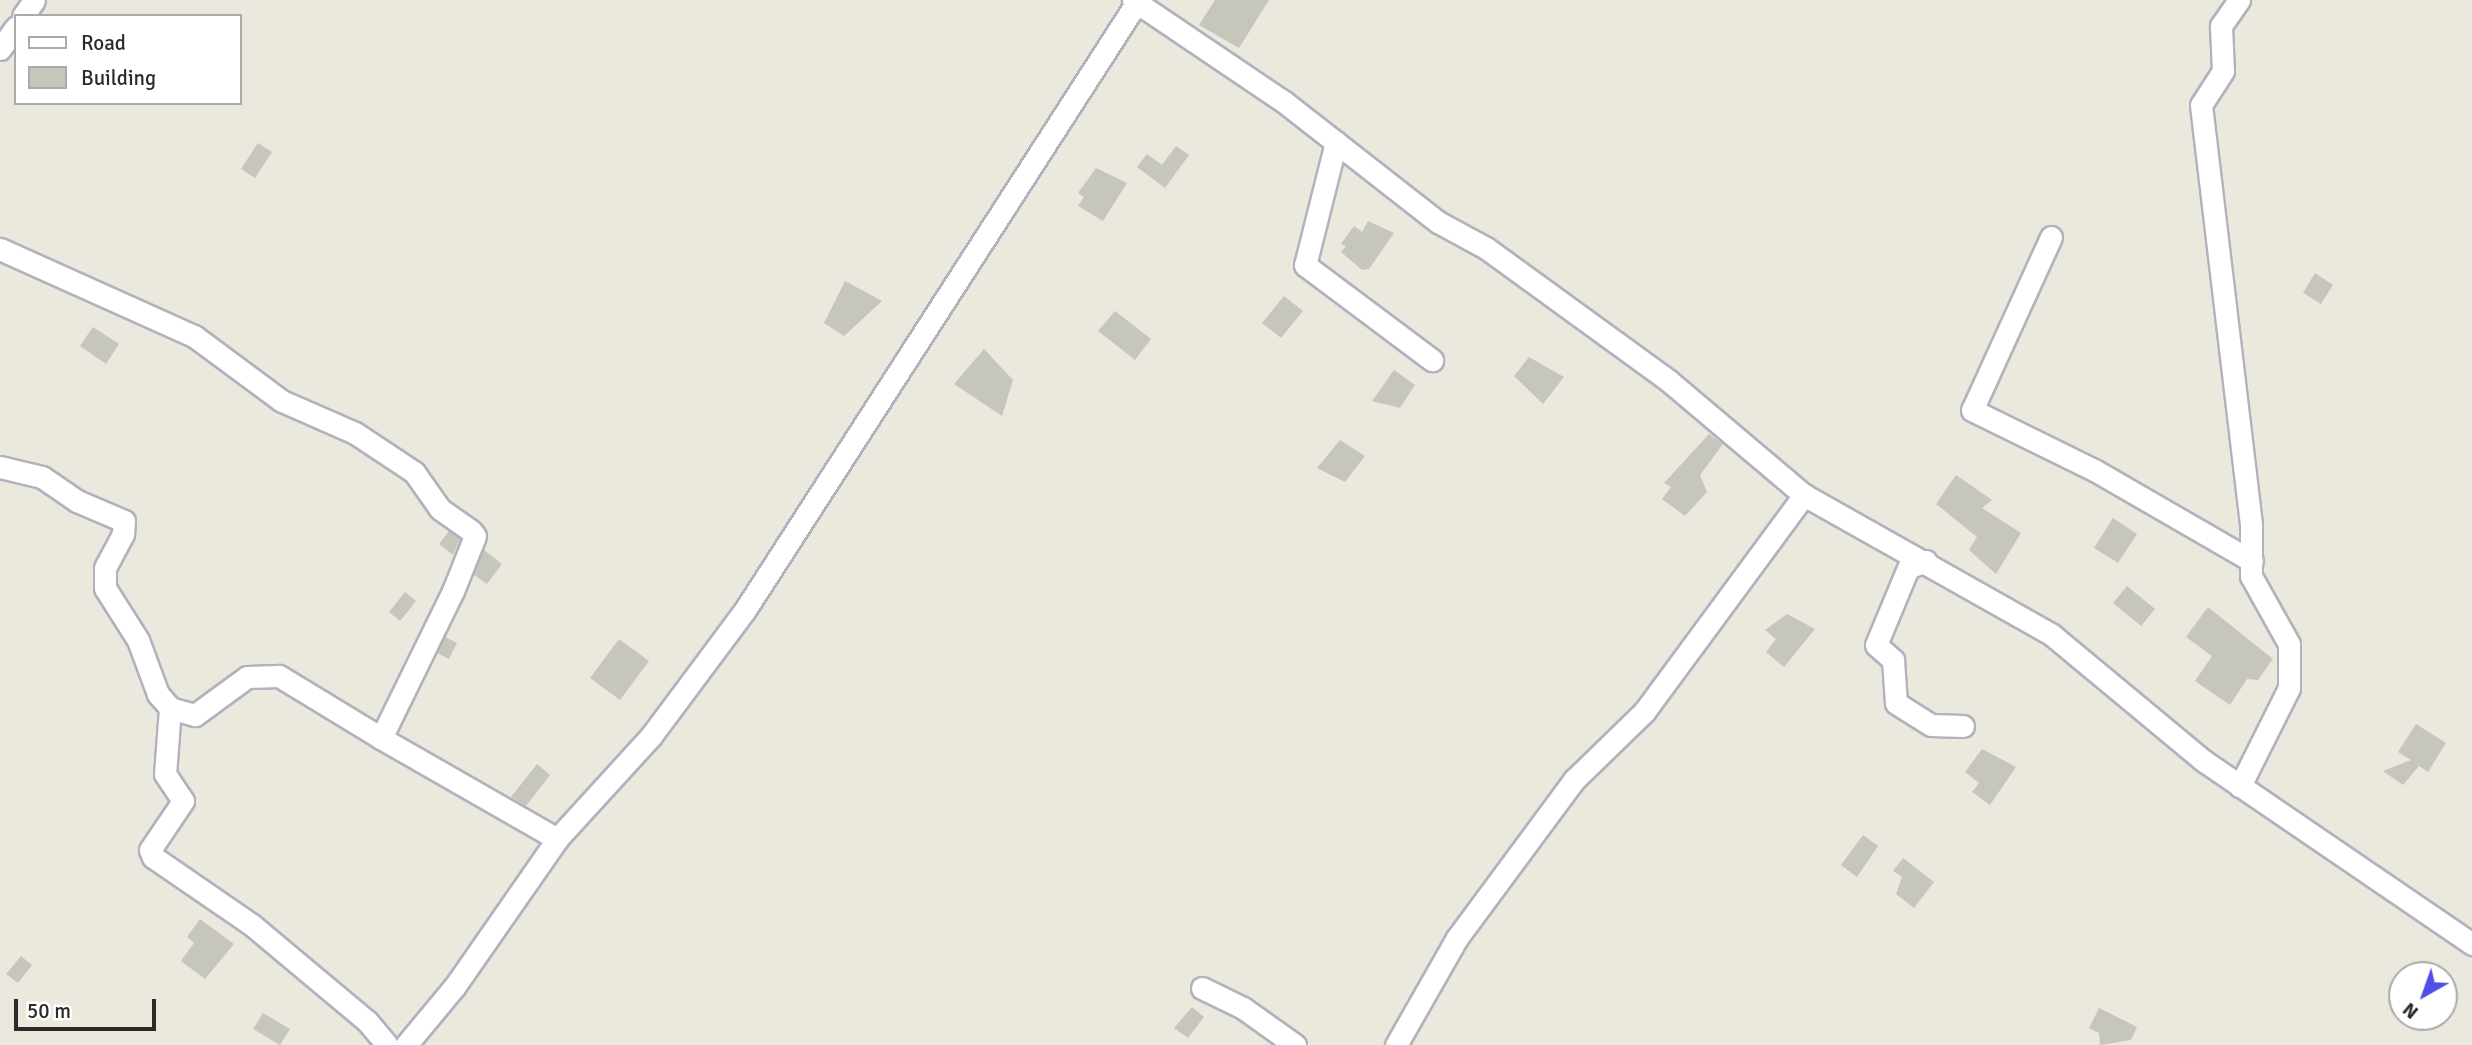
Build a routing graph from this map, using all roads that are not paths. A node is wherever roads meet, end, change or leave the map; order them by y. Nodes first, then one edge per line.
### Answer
1 (2239, 0) edge
2 (1135, 1) edge
3 (14, 30) edge
4 (0, 50) edge
5 (1336, 142) junction
6 (2051, 237) dead end
7 (0, 248) edge
8 (1432, 360) dead end
9 (0, 467) edge
10 (1804, 495) junction
11 (1926, 561) junction
12 (2252, 561) junction
13 (170, 708) junction
14 (1963, 726) dead end
15 (380, 738) junction
16 (2240, 786) junction
17 (557, 839) junction
18 (2472, 944) edge
19 (1202, 988) dead end
20 (387, 1045) edge
21 (406, 1045) edge
22 (1295, 1045) edge
23 (1396, 1045) edge

1 - 12 street
2 - 5 street
2 - 17 street
3 - 4 street
5 - 8 street
5 - 10 street
6 - 12 street
7 - 15 street
9 - 13 street
10 - 11 street
10 - 23 street
11 - 14 street
11 - 16 street
12 - 16 street
13 - 15 street
13 - 20 street
15 - 17 street
16 - 18 street
17 - 21 street
19 - 22 street

